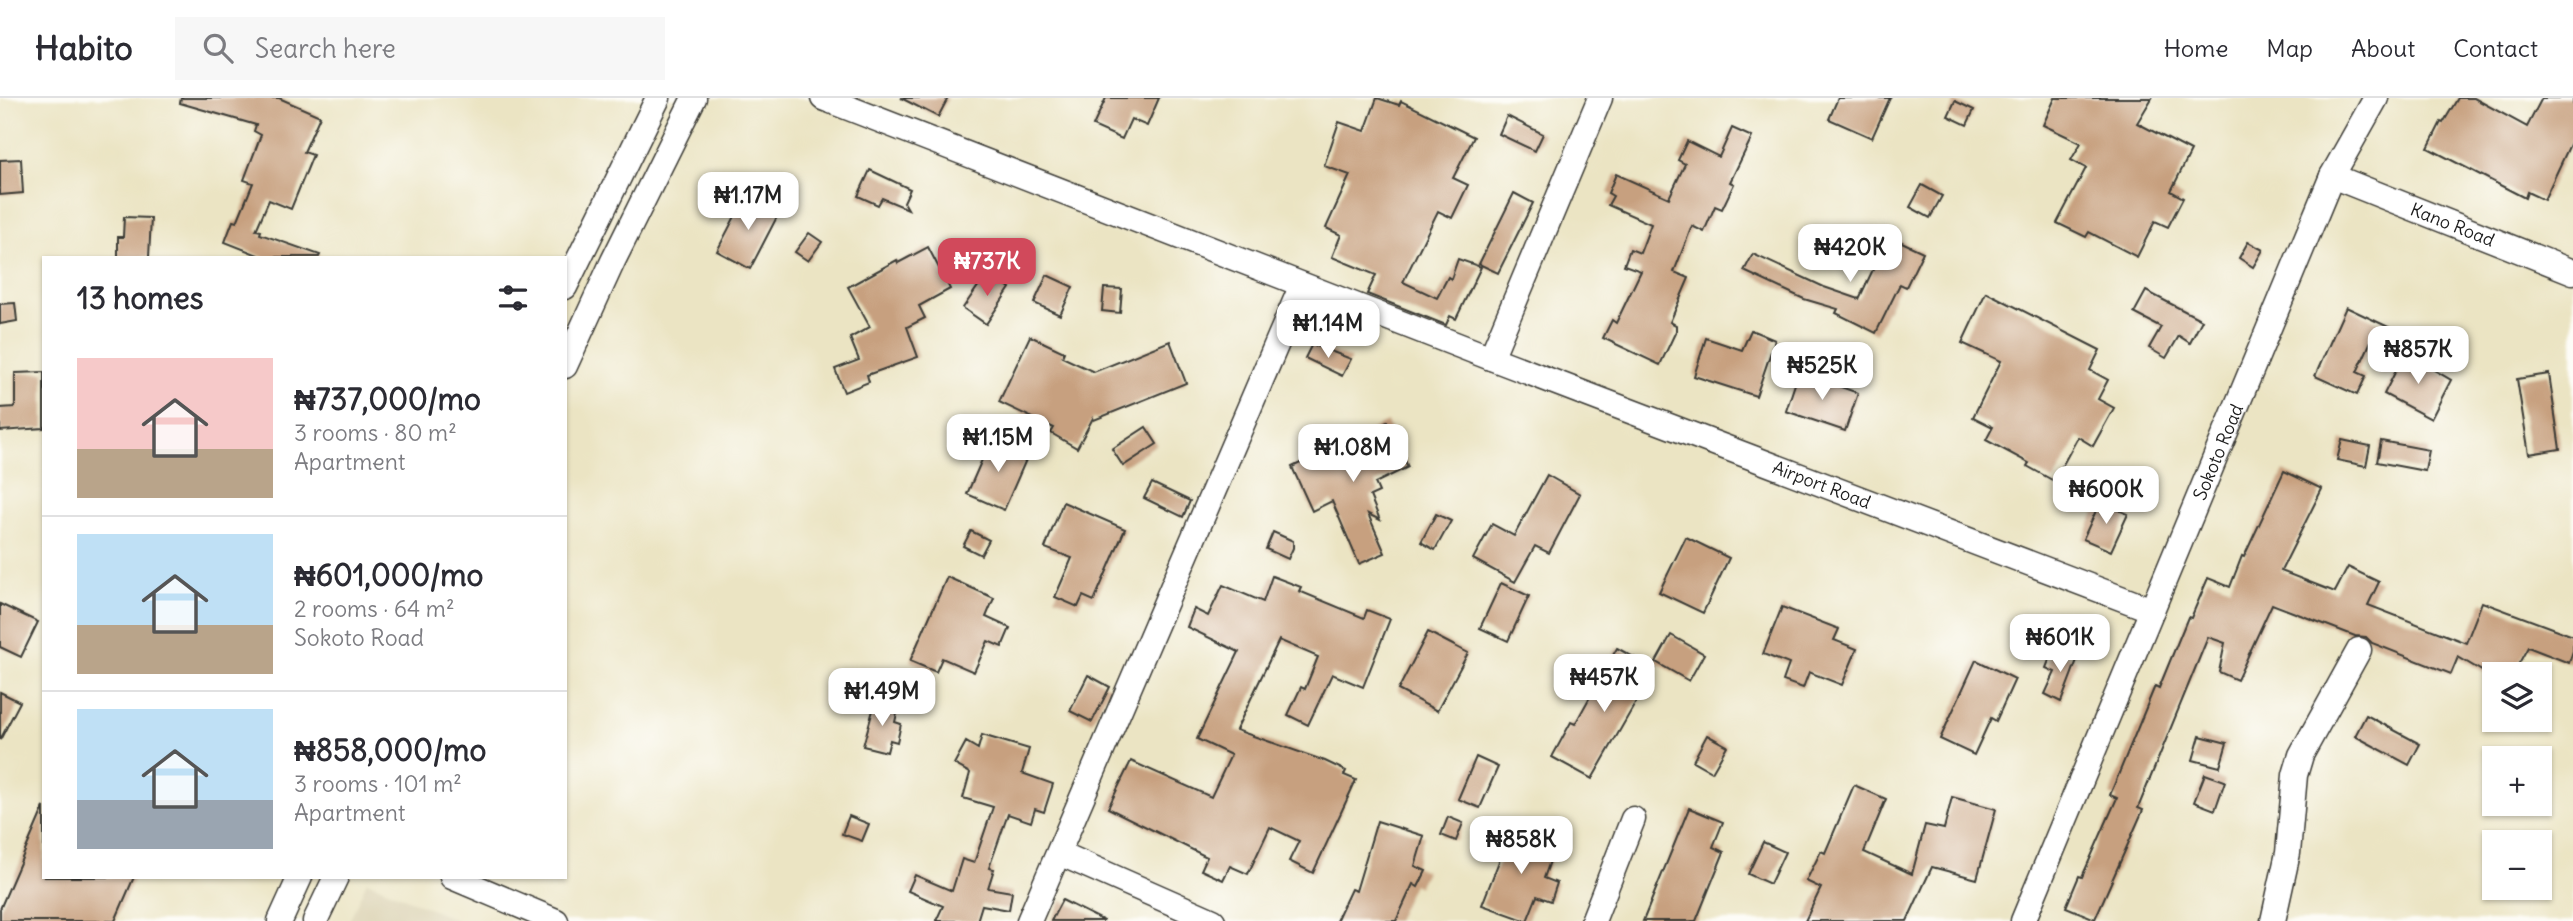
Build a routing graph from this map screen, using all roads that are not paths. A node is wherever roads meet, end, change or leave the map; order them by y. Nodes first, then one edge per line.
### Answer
1 (658, 98) edge
2 (694, 98) edge
3 (823, 98) edge
4 (1600, 98) edge
5 (2376, 98) edge
6 (2332, 176) junction
7 (2573, 272) edge
8 (567, 283) edge
9 (1303, 285) junction
10 (1491, 358) junction
11 (567, 362) edge
12 (2152, 610) junction
13 (2359, 650) dead end
14 (1633, 819) dead end
15 (1059, 853) junction
16 (299, 879) edge
17 (334, 879) edge
18 (457, 879) edge
19 (545, 919) edge
20 (280, 921) edge
21 (315, 921) edge
22 (1029, 921) edge
23 (1213, 921) edge
24 (1593, 921) edge
25 (2023, 921) edge
26 (2273, 921) edge

1 - 8 street
2 - 11 street
3 - 9 street, Airport Road
4 - 10 street
5 - 6 street, Sokoto Road
6 - 7 street, Kano Road
6 - 12 street, Sokoto Road
9 - 10 street, Airport Road
9 - 15 street
10 - 12 street, Airport Road
12 - 25 street, Sokoto Road
13 - 26 street
14 - 24 street
15 - 22 street
15 - 23 street
16 - 20 street
17 - 21 street
18 - 19 street

